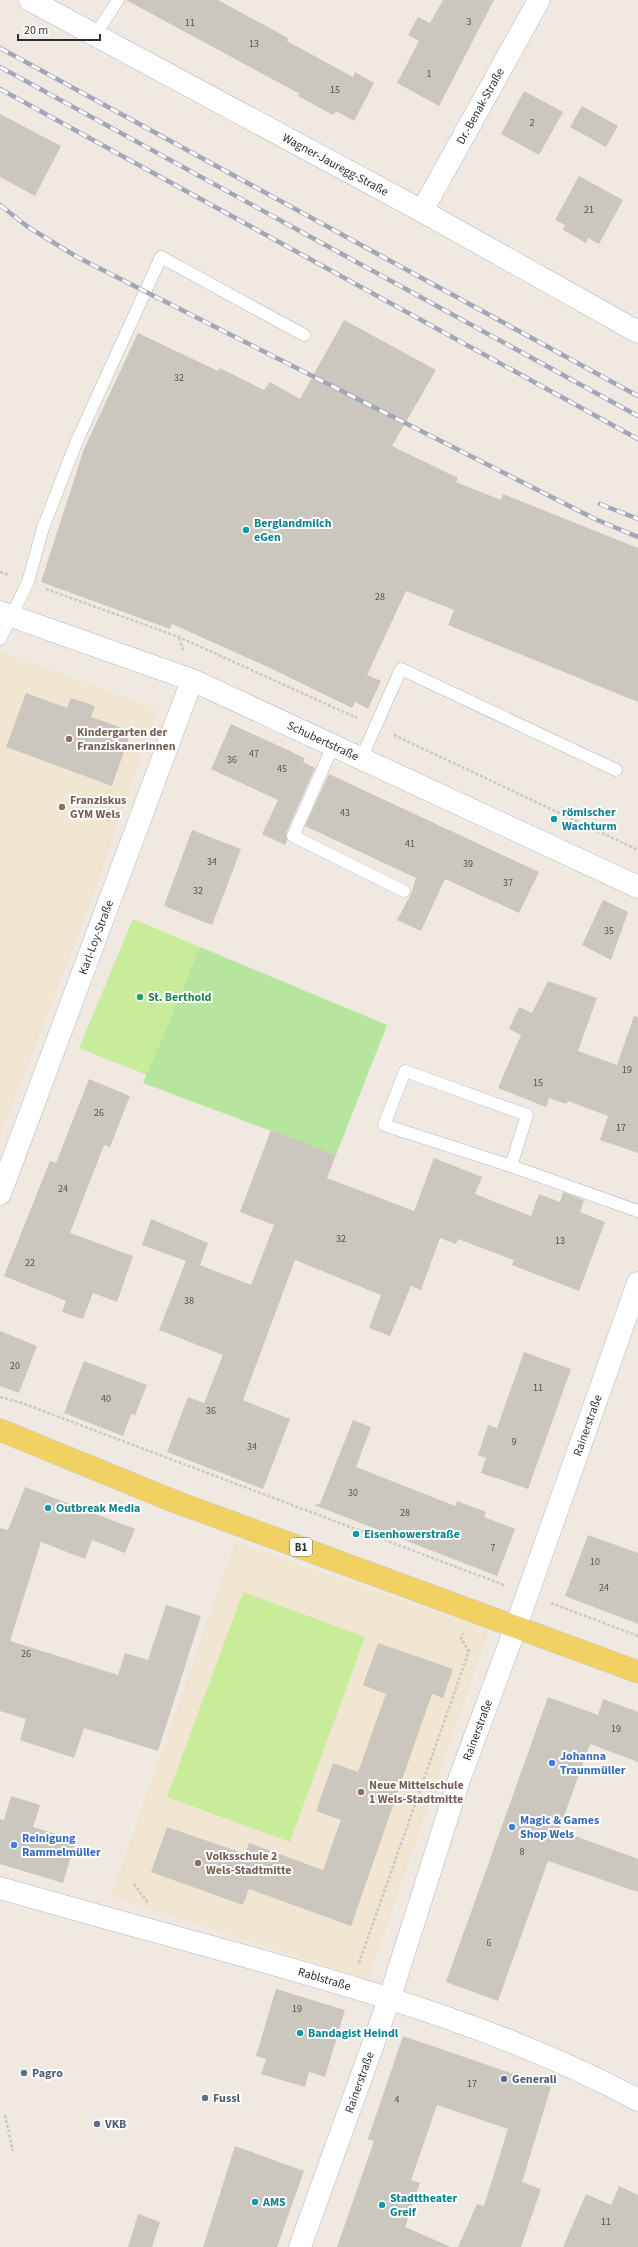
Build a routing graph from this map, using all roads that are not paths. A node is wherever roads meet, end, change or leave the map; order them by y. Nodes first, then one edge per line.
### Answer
1 (30, 0) edge
2 (118, 0) edge
3 (539, 0) edge
4 (95, 35) junction
5 (422, 211) junction
6 (638, 332) edge
7 (304, 335) dead end
8 (6, 614) edge
9 (0, 640) edge
10 (192, 680) junction
11 (333, 746) junction
12 (361, 759) junction
13 (616, 770) dead end
14 (638, 887) edge
15 (404, 891) dead end
16 (511, 1166) junction
17 (0, 1194) edge
18 (638, 1211) edge
19 (638, 1283) edge
20 (0, 1430) edge
21 (516, 1626) junction
22 (638, 1672) edge
23 (0, 1888) edge
24 (390, 1997) junction
25 (638, 2100) edge
26 (300, 2247) edge

1 - 4 street, Wagner-Jauregg-Straße
2 - 4 lane
3 - 5 street, Dr.-Benak-Straße
4 - 5 street, Wagner-Jauregg-Straße
5 - 6 street, Wagner-Jauregg-Straße
7 - 8 lane
8 - 9 lane
8 - 10 street, Schubertstraße
10 - 11 street, Schubertstraße
10 - 17 street, Karl-Loy-Straße
11 - 12 street, Schubertstraße
11 - 15 lane
12 - 13 lane
12 - 14 street, Schubertstraße
16 - 16 lane
16 - 18 lane
19 - 21 street, Rainerstraße
20 - 21 main road, B1
21 - 22 main road, B1
21 - 24 street, Rainerstraße
23 - 24 street, Rablstraße
24 - 25 street, Rablstraße
24 - 26 street, Rainerstraße

